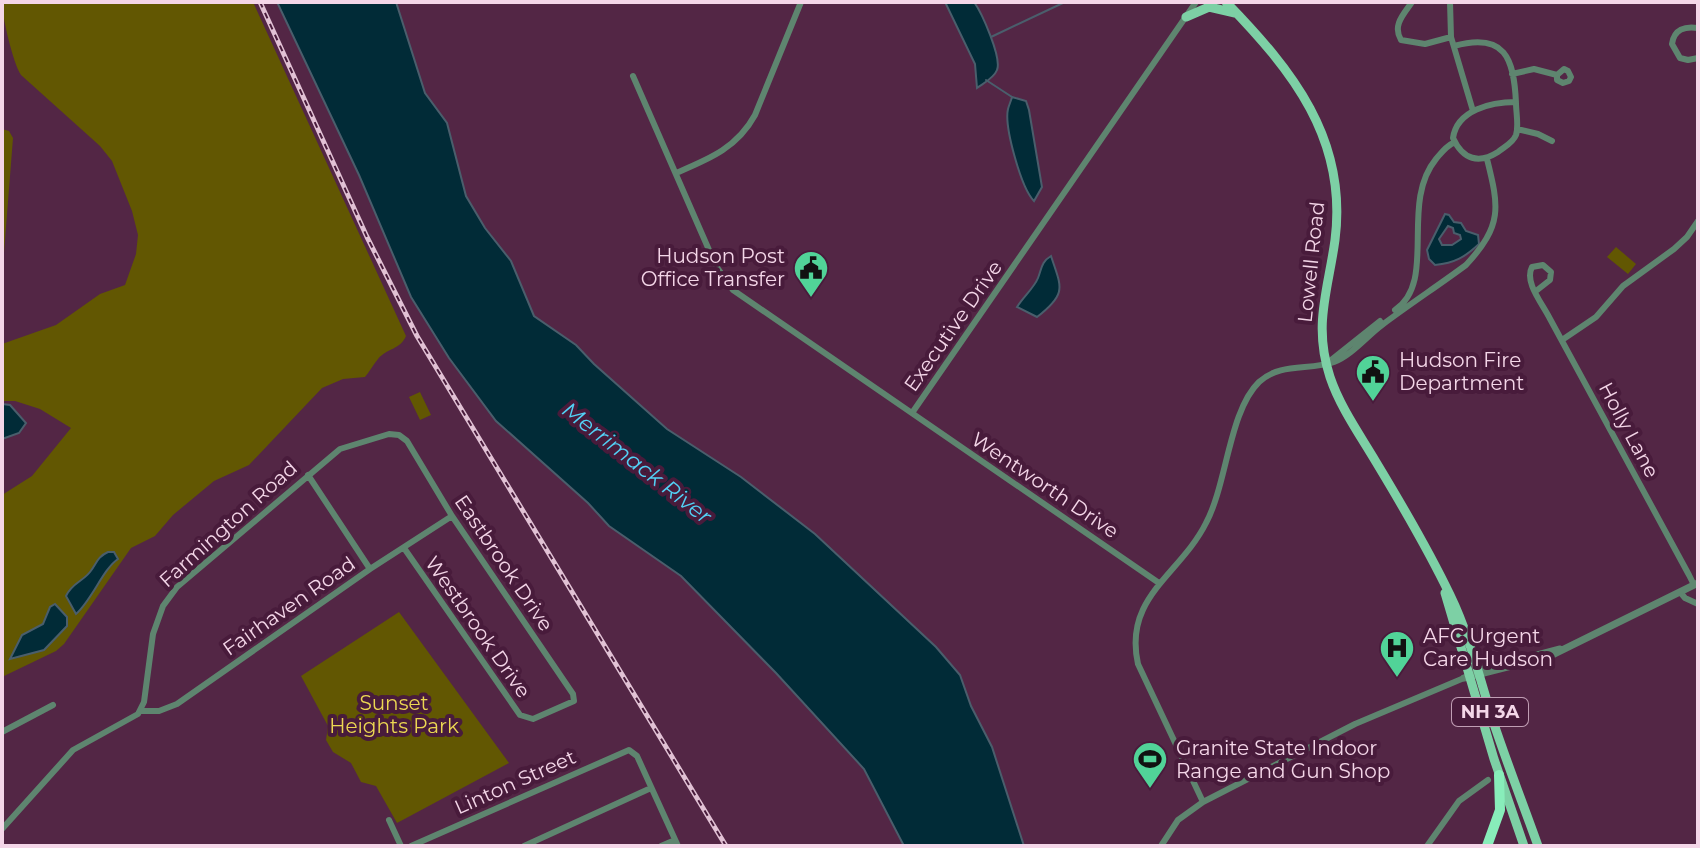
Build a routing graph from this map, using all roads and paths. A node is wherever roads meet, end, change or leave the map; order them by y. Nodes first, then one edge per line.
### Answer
1 (801, 2) edge
2 (1196, 2) edge
3 (1226, 2) edge
4 (1412, 2) edge
5 (1450, 2) edge
6 (1238, 14) junction
7 (1186, 17) junction
8 (1698, 28) edge
9 (1451, 37) junction
10 (1454, 46) junction
11 (1698, 58) edge
12 (1512, 74) junction
13 (1557, 75) dead end
14 (633, 76) dead end
15 (1516, 102) junction
16 (1473, 111) junction
17 (1517, 129) junction
18 (1552, 141) dead end
19 (1455, 142) junction
20 (1487, 159) junction
21 (676, 173) junction
22 (1698, 221) edge
23 (1695, 231) edge
24 (1412, 291) junction
25 (1536, 291) junction
26 (1419, 300) junction
27 (1562, 340) junction
28 (1326, 364) junction
29 (912, 413) junction
30 (407, 441) joint
31 (308, 475) junction
32 (452, 516) junction
33 (404, 548) junction
34 (370, 569) junction
35 (1159, 583) junction
36 (1696, 584) edge
37 (1680, 592) junction
38 (1698, 604) edge
39 (1471, 675) junction
40 (574, 701) joint
41 (53, 705) dead end
42 (141, 711) junction
43 (2, 732) edge
44 (1499, 775) junction
45 (1488, 780) dead end
46 (651, 788) junction
47 (1203, 802) junction
48 (389, 820) dead end
49 (2, 829) edge
50 (676, 843) edge
51 (401, 846) edge
52 (411, 846) edge
53 (524, 846) edge
54 (661, 846) edge
55 (1161, 846) edge
56 (1427, 846) edge
57 (1487, 846) edge
58 (1524, 846) edge
59 (1538, 846) edge

1 - 21 street
2 - 7 street, Executive Drive
3 - 6 main road, Lowell Road / NH 3A
4 - 9 street
5 - 9 street
6 - 7 main road
6 - 28 main road, Lowell Road / NH 3A
7 - 29 street, Executive Drive
8 - 11 street
9 - 10 street
10 - 12 street
10 - 16 street
12 - 13 street
12 - 15 street
14 - 21 street, Executive Drive
15 - 16 street
15 - 17 street
16 - 19 street
17 - 18 street
17 - 20 street
19 - 20 street
19 - 24 street
20 - 26 street
21 - 29 street, Executive Drive
22 - 23 street
23 - 27 street
24 - 26 street
24 - 28 street
25 - 25 street
25 - 27 street, Holly Lane
26 - 28 street
27 - 36 street, Holly Lane
28 - 35 street
28 - 39 main road, Lowell Road / NH 3A
29 - 35 street, Wentworth Drive
30 - 31 street, Farmington Road
30 - 32 street, Eastbrook Drive
31 - 34 street
31 - 42 street, Farmington Road
32 - 33 street, Fairhaven Road
32 - 40 street, Eastbrook Drive
33 - 34 street, Fairhaven Road
33 - 40 street, Westbrook Drive
34 - 42 street, Fairhaven Road
35 - 47 street
36 - 37 street
37 - 38 street
37 - 39 street
39 - 44 main road, Lowell Road / NH 3A
39 - 47 street
39 - 59 main road, Lowell Road / NH 3A
41 - 43 street
42 - 49 street
44 - 57 highway
44 - 58 main road, Lowell Road / NH 3A
45 - 56 street
46 - 50 street
46 - 52 street, Linton Street
46 - 53 street
47 - 55 street
48 - 51 street
50 - 54 street

